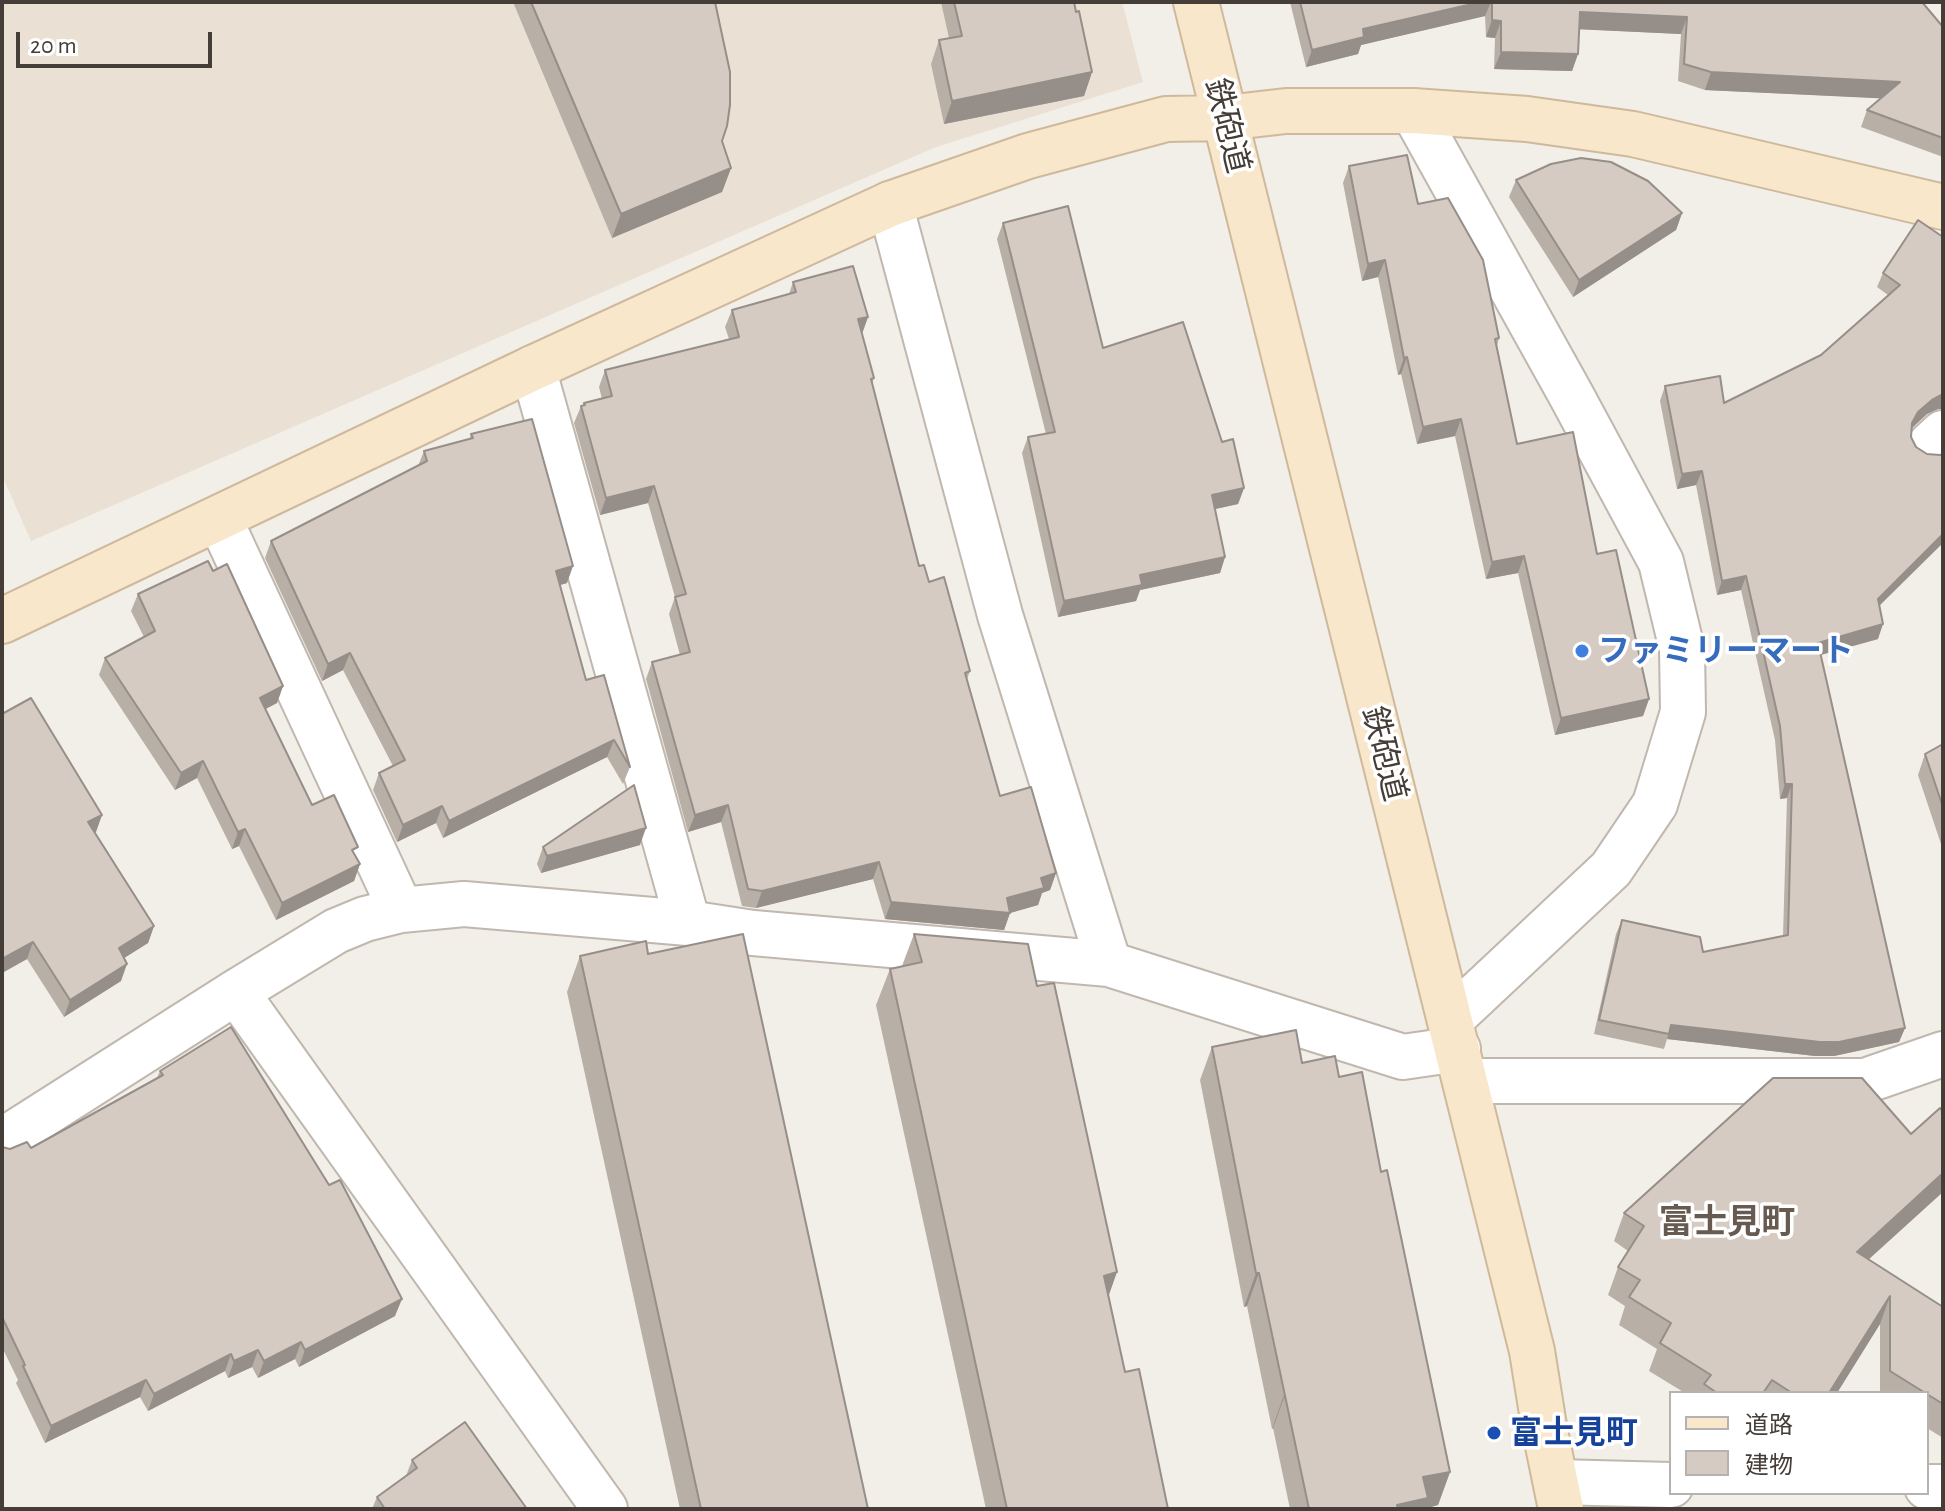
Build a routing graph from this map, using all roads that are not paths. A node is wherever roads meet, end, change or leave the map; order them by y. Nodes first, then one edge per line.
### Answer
1 (1196, 2) edge
2 (1413, 111) junction
3 (1225, 118) junction
4 (890, 204) junction
5 (1943, 207) edge
6 (533, 368) junction
7 (219, 518) junction
8 (2, 621) edge
9 (401, 910) junction
10 (688, 923) junction
11 (1109, 964) junction
12 (236, 992) junction
13 (1458, 1050) junction
14 (1943, 1054) edge
15 (2, 1141) edge
16 (1669, 1485) edge
17 (1559, 1496) edge
18 (605, 1509) edge

1 - 3 street, 鉄砲道
2 - 3 street
2 - 5 street
2 - 13 street
3 - 4 street
3 - 13 street, 鉄砲道
4 - 6 street
4 - 11 street
6 - 7 street
6 - 10 street
7 - 8 street
7 - 9 street
9 - 10 street
9 - 12 street
10 - 11 street
11 - 13 street
12 - 15 street
12 - 18 street
13 - 14 street
13 - 17 street, 鉄砲道
16 - 17 street

